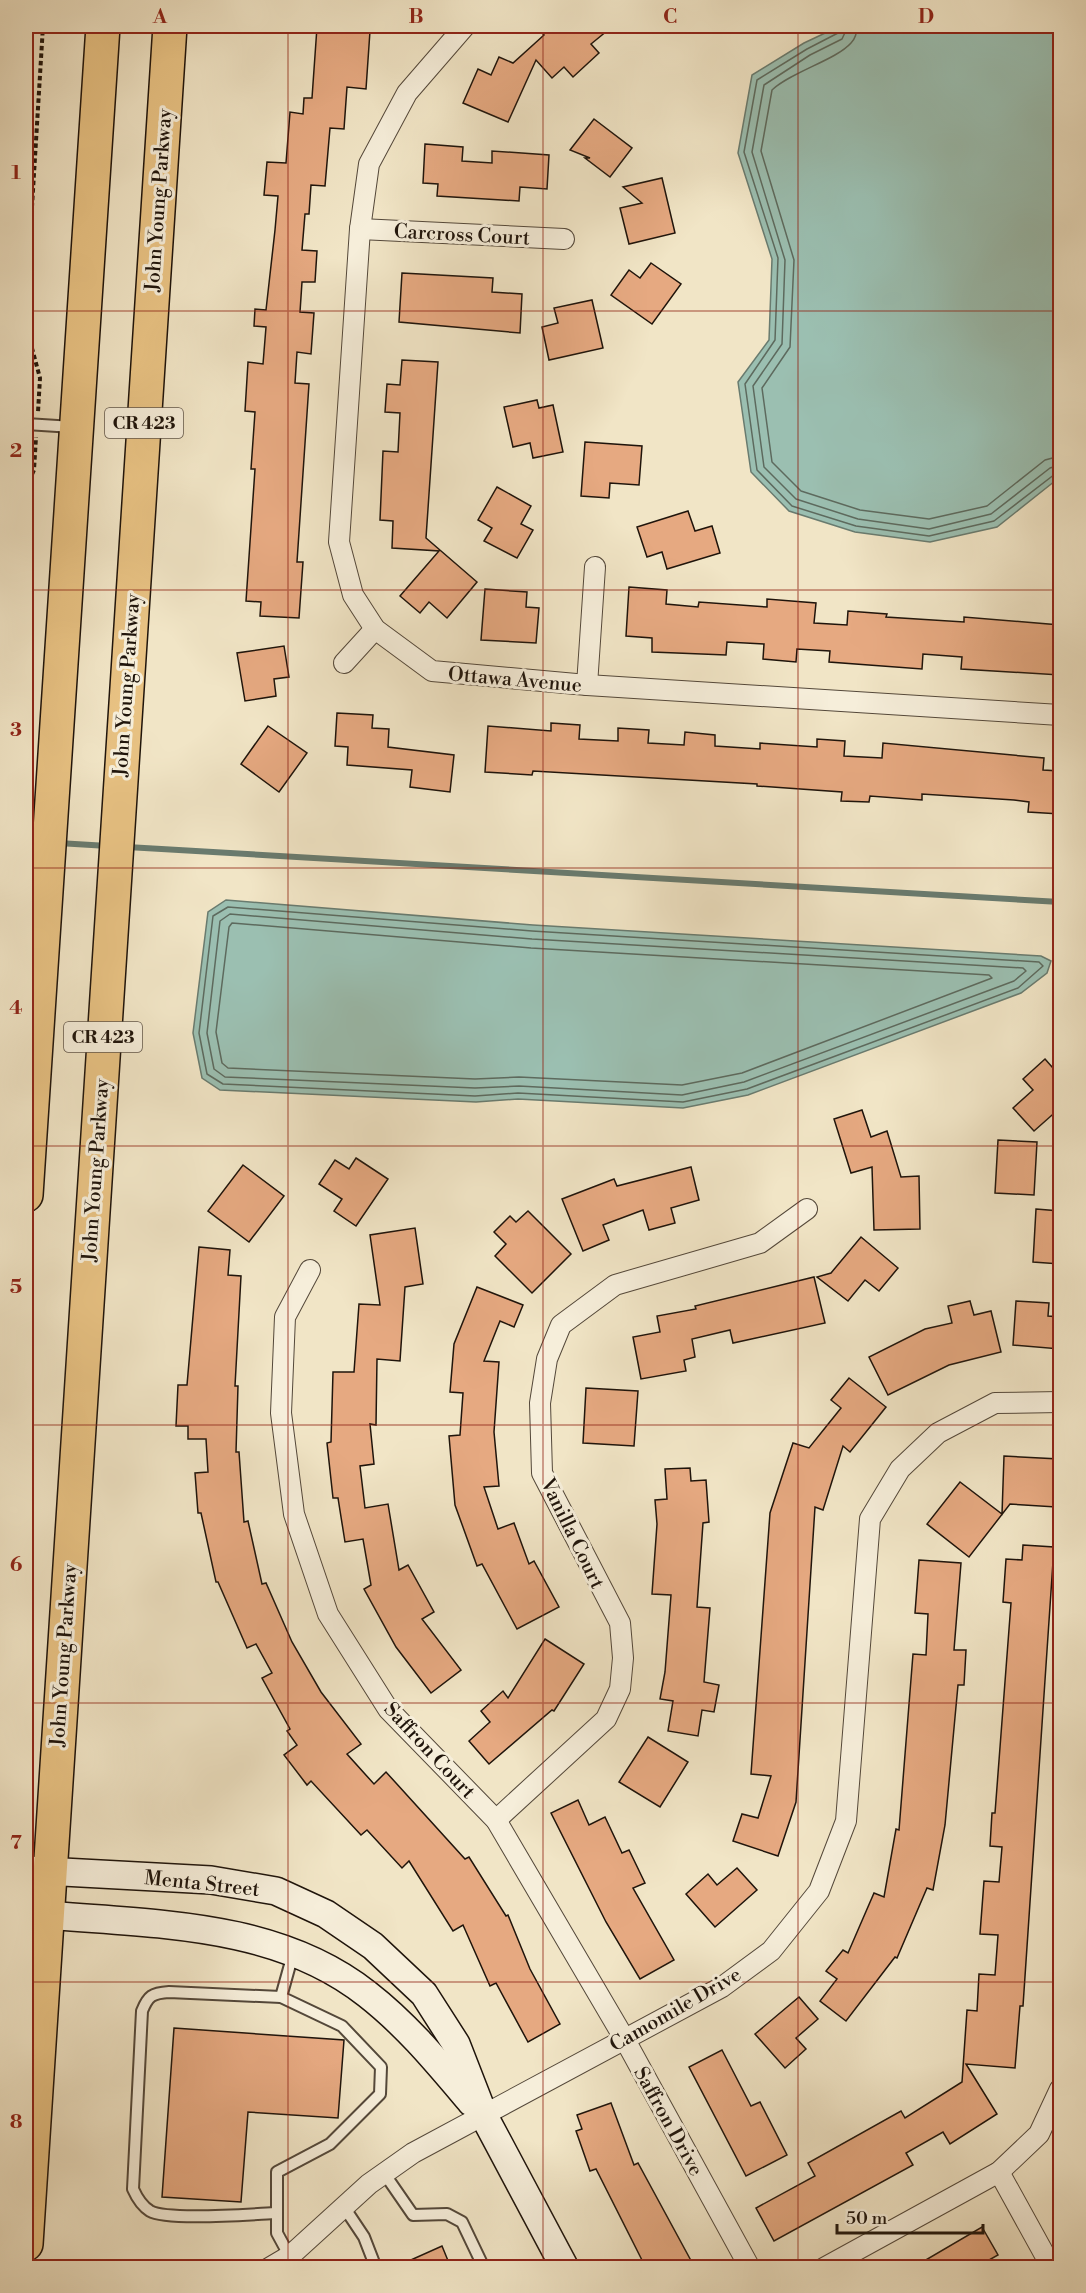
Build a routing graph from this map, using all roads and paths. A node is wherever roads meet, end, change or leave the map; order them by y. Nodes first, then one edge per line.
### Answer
1 (43, 26) edge
2 (103, 26) edge
3 (170, 26) edge
4 (457, 28) edge
5 (360, 229) junction
6 (564, 239) dead end
7 (26, 305) edge
8 (26, 326) edge
9 (26, 424) edge
10 (37, 424) junction
11 (76, 427) junction
12 (26, 488) edge
13 (595, 567) dead end
14 (375, 629) junction
15 (344, 663) dead end
16 (587, 685) junction
17 (1060, 715) edge
18 (26, 1195) edge
19 (807, 1209) dead end
20 (310, 1270) dead end
21 (1060, 1402) edge
22 (496, 1820) junction
23 (37, 1871) edge
24 (36, 1914) edge
25 (293, 1954) junction
26 (281, 1997) junction
27 (624, 2038) junction
28 (1060, 2089) edge
29 (484, 2116) junction
30 (999, 2172) junction
31 (384, 2173) junction
32 (344, 2207) junction
33 (277, 2213) junction
34 (26, 2244) edge
35 (293, 2261) edge
36 (269, 2268) edge
37 (376, 2268) edge
38 (484, 2268) edge
39 (565, 2268) edge
40 (750, 2268) edge
41 (824, 2268) edge
42 (1052, 2268) edge

1 - 7 path
2 - 11 highway, CR 423
3 - 23 highway, John Young Parkway / CR 423
4 - 5 street, Ottawa Avenue
5 - 6 street, Carcross Court
5 - 14 street, Ottawa Avenue
8 - 10 path
9 - 10 lane
10 - 11 lane
10 - 12 path
11 - 18 highway, CR 423
13 - 16 street
14 - 15 street
14 - 16 street, Ottawa Avenue
16 - 17 street, Ottawa Avenue
19 - 22 street, Vanilla Court
20 - 22 street, Saffron Court
21 - 27 street, Camomile Drive
22 - 27 street, Saffron Drive
23 - 24 highway, John Young Parkway / CR 423
23 - 29 street, Menta Street
24 - 25 street, Menta Street
24 - 34 highway, John Young Parkway / CR 423
25 - 26 lane
25 - 29 street, Menta Street
26 - 33 lane
26 - 33 lane
27 - 29 street, Camomile Drive
27 - 40 street, Saffron Drive
28 - 30 street
29 - 31 street, Camomile Drive
29 - 39 street, Menta Street
30 - 41 street
30 - 42 street
31 - 32 street, Camomile Drive
31 - 38 lane
32 - 35 street, Camomile Drive
32 - 37 lane
33 - 35 lane
35 - 36 street, Camomile Drive

